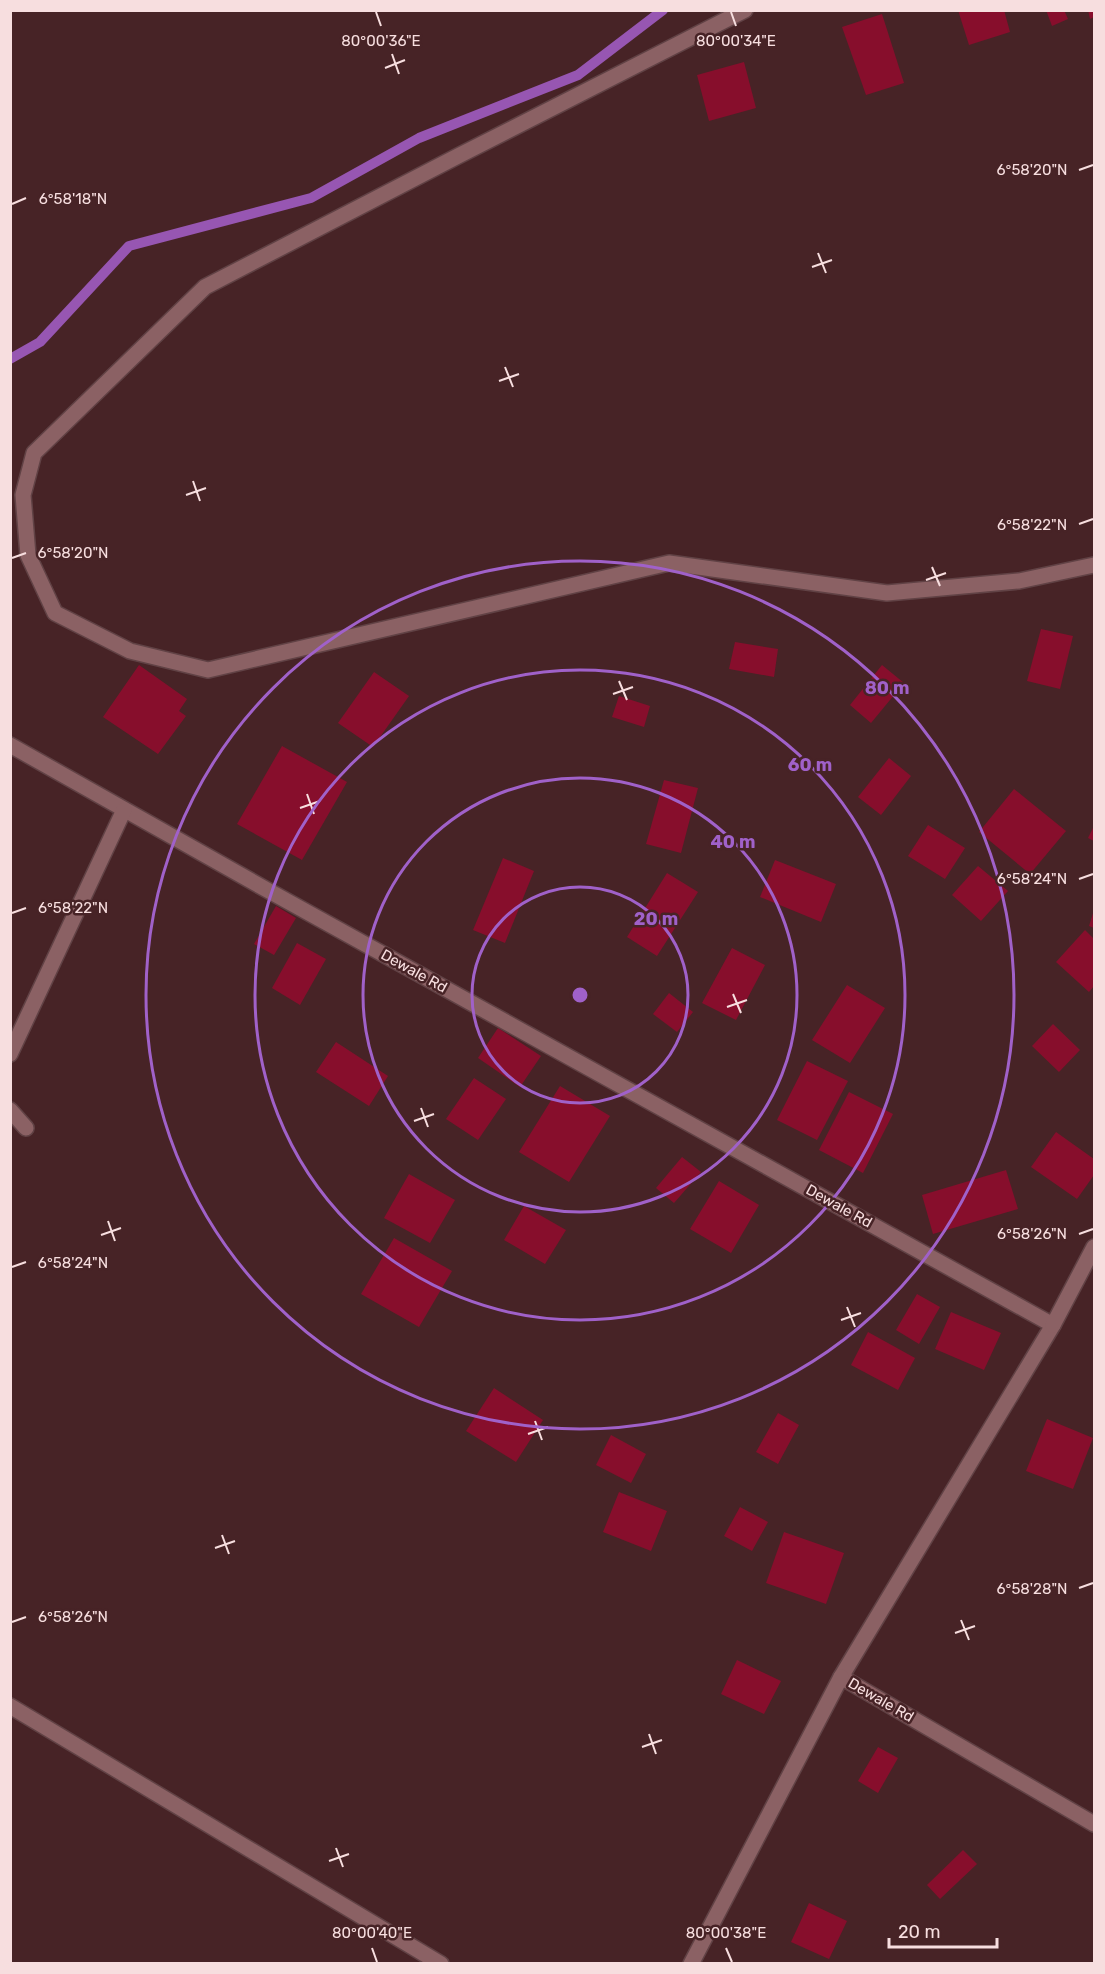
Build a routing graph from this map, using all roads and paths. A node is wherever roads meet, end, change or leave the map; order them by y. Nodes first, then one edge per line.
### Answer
1 (745, 10) edge
2 (1095, 565) edge
3 (10, 745) edge
4 (124, 810) junction
5 (10, 1054) edge
6 (10, 1110) edge
7 (26, 1128) dead end
8 (1095, 1247) edge
9 (1053, 1325) junction
10 (841, 1677) junction
11 (10, 1706) edge
12 (1095, 1824) edge
13 (441, 1964) edge
14 (692, 1964) edge

1 - 2 street
3 - 4 street, Dewale Rd
4 - 5 street
4 - 9 street, Dewale Rd
6 - 7 street
8 - 9 street
9 - 10 street, Dewale Rd
10 - 12 street, Dewale Rd
10 - 14 street
11 - 13 street

